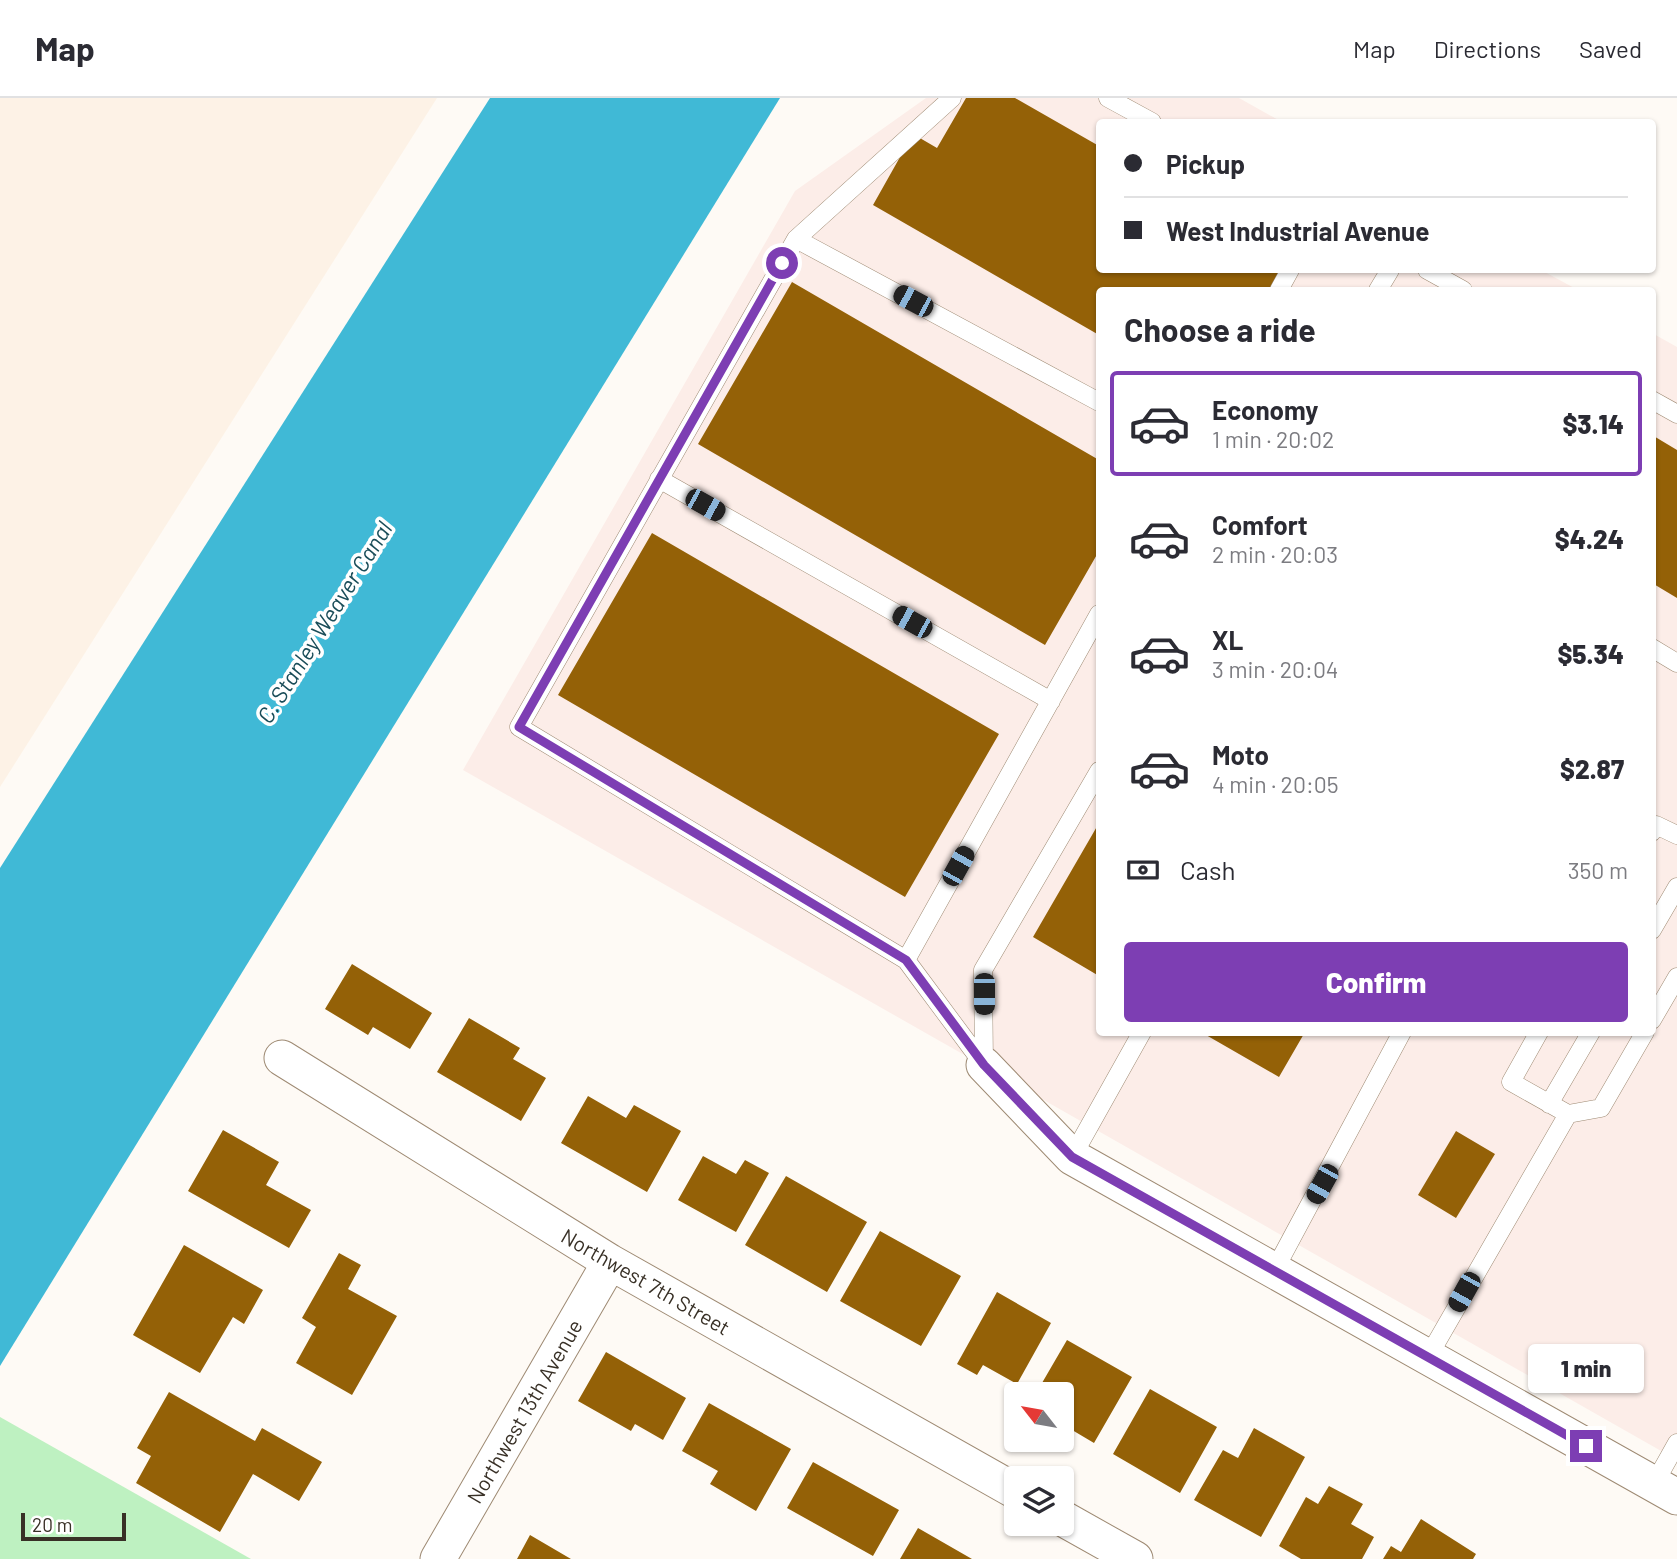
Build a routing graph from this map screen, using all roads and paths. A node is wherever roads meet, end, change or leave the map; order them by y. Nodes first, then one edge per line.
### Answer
1 (952, 98) edge
2 (1108, 98) edge
3 (1130, 103) edge
4 (1149, 119) edge
5 (796, 239) junction
6 (1432, 273) edge
7 (1458, 287) edge
8 (1096, 400) edge
9 (1656, 402) edge
10 (1677, 414) edge
11 (659, 479) junction
12 (1096, 619) edge
13 (1656, 650) edge
14 (1677, 663) edge
15 (1051, 701) junction
16 (1096, 776) edge
17 (1656, 825) edge
18 (1677, 835) edge
19 (1677, 887) edge
20 (1656, 923) edge
21 (906, 960) junction
22 (1677, 977) edge
23 (1656, 1013) edge
24 (1140, 1036) edge
25 (1400, 1036) edge
26 (1537, 1036) edge
27 (1589, 1036) edge
28 (1643, 1036) edge
29 (282, 1058) dead end
30 (984, 1065) junction
31 (1549, 1104) junction
32 (1568, 1114) junction
33 (1072, 1157) junction
34 (610, 1262) junction
35 (1274, 1271) junction
36 (1428, 1357) junction
37 (1677, 1443) edge
38 (1004, 1485) edge
39 (1665, 1490) edge
40 (1074, 1525) edge
41 (438, 1559) edge
42 (1135, 1559) edge

1 - 5 lane
2 - 3 lane
3 - 4 lane
5 - 8 lane
5 - 11 lane
6 - 7 lane
9 - 10 lane
11 - 15 lane
11 - 21 lane
12 - 15 lane
13 - 14 lane
15 - 21 lane
16 - 30 lane
17 - 18 lane
19 - 20 lane
21 - 30 lane
22 - 23 lane
24 - 33 lane
25 - 35 lane
26 - 31 lane
27 - 31 lane
28 - 32 lane
29 - 34 street, Northwest 7th Street
30 - 33 street
31 - 32 lane
32 - 36 lane
33 - 35 street
34 - 38 street, Northwest 7th Street
34 - 41 street, Northwest 13th Avenue
35 - 36 street
36 - 39 street
37 - 39 lane
40 - 42 street

